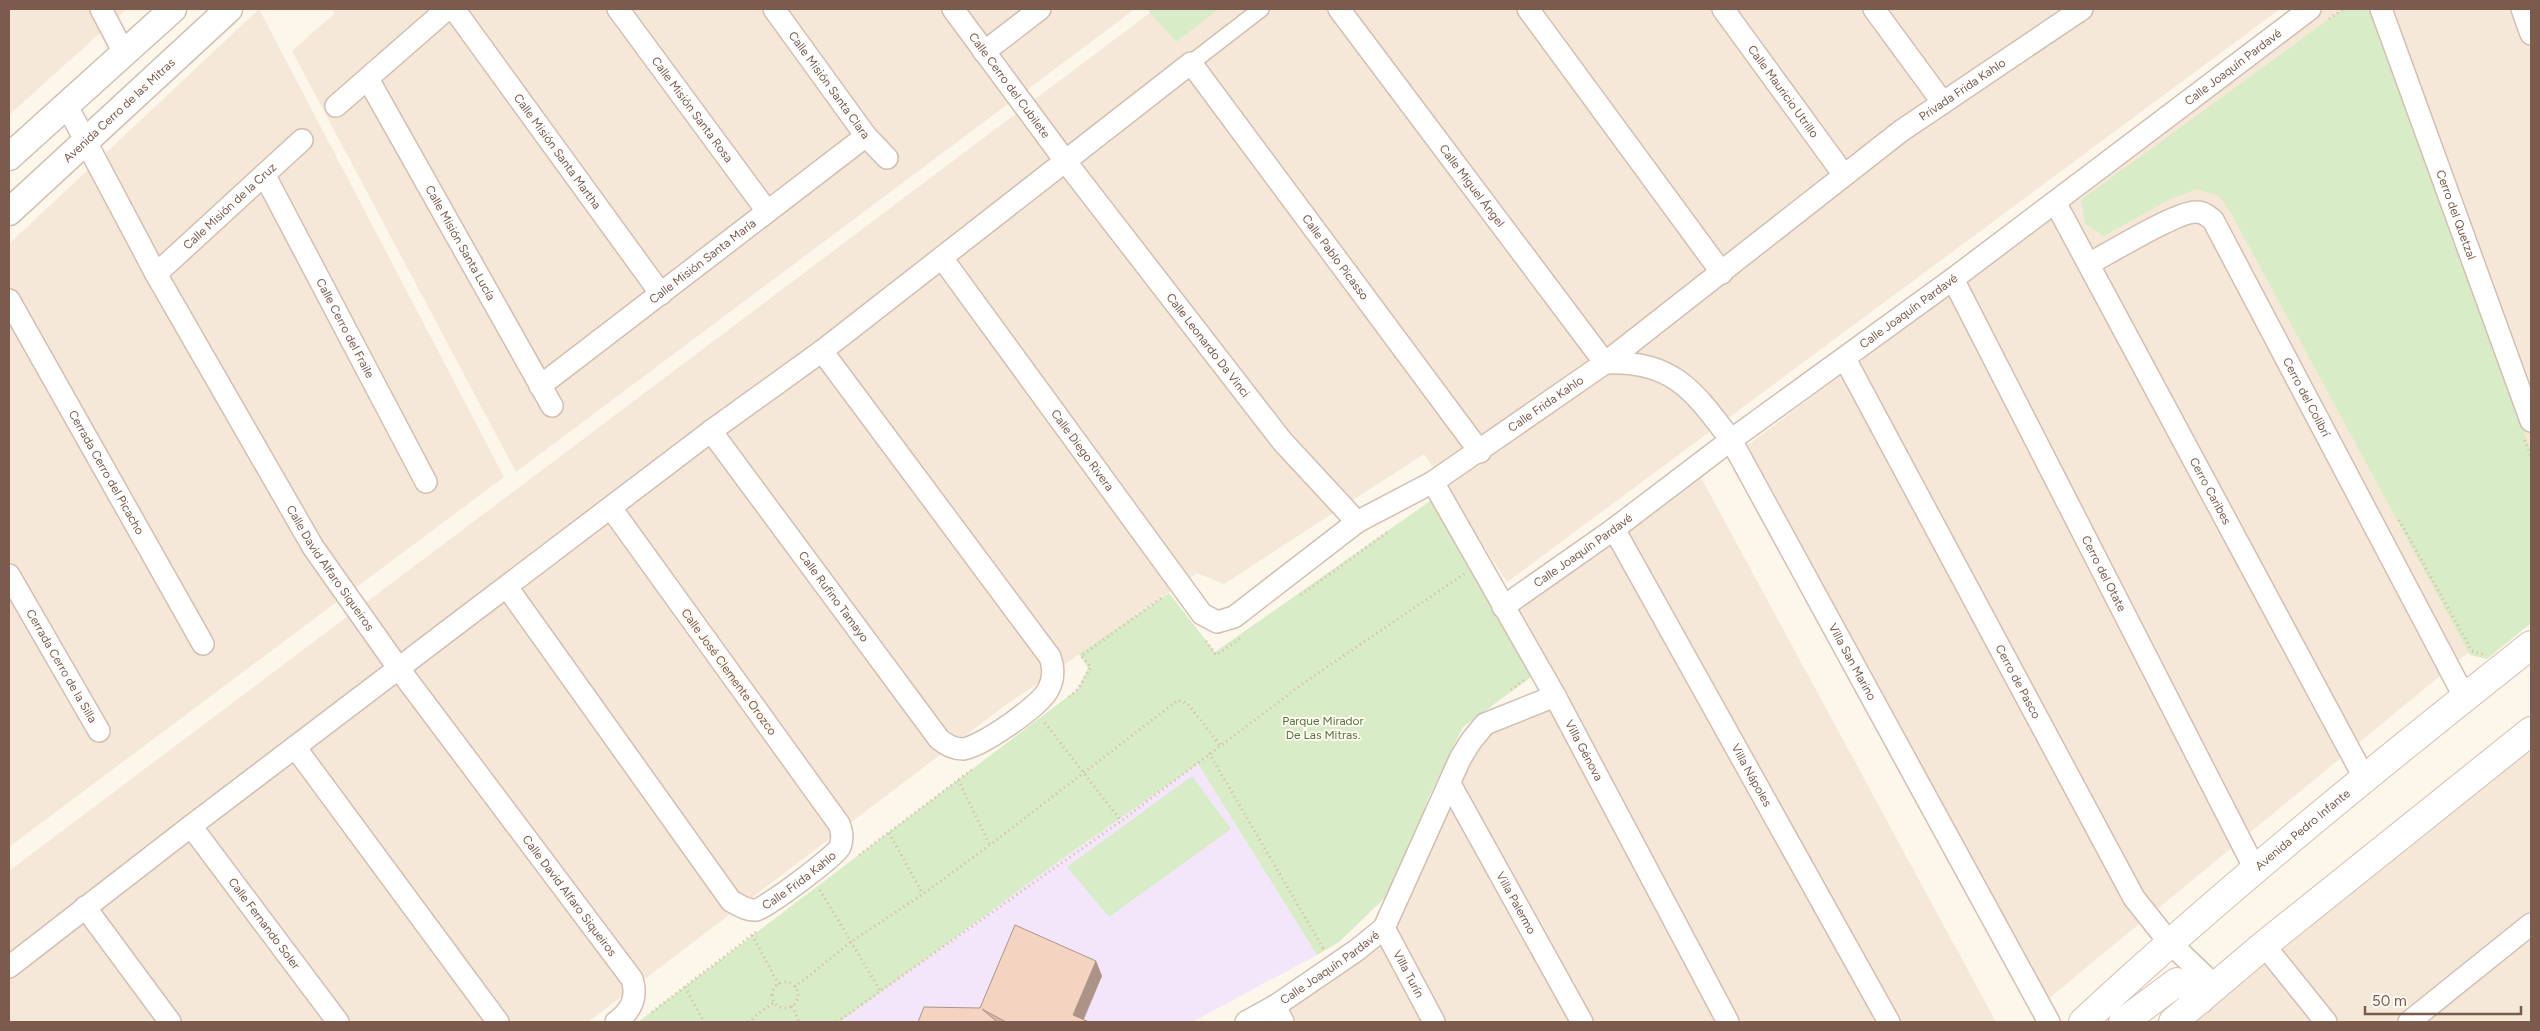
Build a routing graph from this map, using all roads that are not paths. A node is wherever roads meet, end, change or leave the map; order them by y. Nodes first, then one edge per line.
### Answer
1 (102, 9) edge
2 (173, 9) edge
3 (228, 9) edge
4 (447, 9) edge
5 (454, 9) edge
6 (618, 9) edge
7 (774, 9) edge
8 (953, 9) edge
9 (1040, 9) edge
10 (1261, 9) edge
11 (1339, 9) edge
12 (1528, 9) edge
13 (1723, 9) edge
14 (1874, 9) edge
15 (2310, 9) edge
16 (2380, 9) edge
17 (2522, 9) edge
18 (2075, 11) edge
19 (2531, 34) edge
20 (984, 52) junction
21 (124, 53) junction
22 (1191, 63) junction
23 (368, 79) junction
24 (1943, 103) junction
25 (67, 106) junction
26 (336, 106) dead end
27 (866, 136) junction
28 (302, 140) dead end
29 (84, 141) junction
30 (9, 155) edge
31 (887, 158) dead end
32 (1066, 162) junction
33 (1844, 174) junction
34 (265, 176) junction
35 (2055, 202) junction
36 (767, 211) junction
37 (9, 212) edge
38 (942, 258) junction
39 (2089, 264) junction
40 (1722, 273) junction
41 (156, 274) junction
42 (1953, 279) junction
43 (661, 294) junction
44 (9, 300) edge
45 (822, 351) junction
46 (1844, 359) junction
47 (1604, 363) junction
48 (540, 386) junction
49 (552, 406) dead end
50 (2531, 421) edge
51 (712, 431) junction
52 (1731, 440) junction
53 (1480, 452) junction
54 (426, 482) dead end
55 (1433, 482) junction
56 (611, 508) junction
57 (1357, 522) junction
58 (1614, 528) junction
59 (9, 575) edge
60 (506, 587) junction
61 (1503, 607) junction
62 (1234, 616) joint
63 (203, 644) dead end
64 (2531, 645) edge
65 (399, 669) junction
66 (1554, 696) junction
67 (2465, 698) junction
68 (99, 730) dead end
69 (2531, 731) edge
70 (295, 747) junction
71 (2365, 779) junction
72 (1450, 784) junction
73 (191, 826) junction
74 (841, 839) joint
75 (2255, 869) junction
76 (85, 907) junction
77 (2531, 924) edge
78 (1384, 928) junction
79 (2169, 942) junction
80 (2264, 945) junction
81 (9, 968) edge
82 (2208, 993) junction
83 (1279, 1014) edge
84 (170, 1022) edge
85 (338, 1022) edge
86 (498, 1022) edge
87 (616, 1022) edge
88 (1246, 1022) edge
89 (1434, 1022) edge
90 (1582, 1022) edge
91 (1728, 1022) edge
92 (1889, 1022) edge
93 (2049, 1022) edge
94 (2083, 1022) edge
95 (2123, 1022) edge
96 (2172, 1022) edge
97 (2326, 1022) edge
98 (2409, 1022) edge

1 - 21 street
2 - 21 street
3 - 29 street, Avenida Cerro de las Mitras
4 - 23 street
5 - 43 street, Calle Misión Santa Martha
6 - 36 street, Calle Misión Santa Rosa
7 - 27 street, Calle Misión Santa Clara
8 - 20 street, Calle Cerro del Cubilete
9 - 20 street
10 - 22 street
11 - 47 street, Calle Miguel Ángel
12 - 40 street
13 - 33 street, Calle Mauricio Utrillo
14 - 24 street
15 - 35 street, Calle Joaquín Pardavé
16 - 50 street, Cerro del Quetzal
17 - 19 street
18 - 24 street, Privada Frida Kahlo
20 - 32 street, Calle Cerro del Cubilete
21 - 25 street
22 - 32 street
22 - 53 street, Calle Pablo Picasso
23 - 26 street
23 - 48 street, Calle Misión Santa Lucía
24 - 33 street, Privada Frida Kahlo
25 - 29 street, Calle David Alfaro Siqueiros
25 - 30 street
27 - 31 street, Calle Misión Santa Clara
27 - 36 street, Calle Misión Santa María
28 - 34 street, Calle Misión de la Cruz
29 - 37 street, Avenida Cerro de las Mitras
29 - 41 street, Calle David Alfaro Siqueiros
32 - 38 street
32 - 57 street, Calle Leonardo Da Vinci
33 - 40 street, Calle Frida Kahlo
34 - 41 street, Calle Misión de la Cruz
34 - 54 street, Calle Cerro del Fraile
35 - 39 street, Cerro Caribes
35 - 42 street, Calle Joaquín Pardavé
36 - 43 street, Calle Misión Santa María
38 - 45 street
38 - 62 street, Calle Diego Rivera
39 - 67 street, Cerro del Colibrí
39 - 71 street, Cerro Caribes
40 - 47 street, Calle Frida Kahlo
41 - 65 street, Calle David Alfaro Siqueiros
42 - 46 street, Calle Joaquín Pardavé
42 - 75 street, Cerro del Otate
43 - 48 street, Calle Misión Santa María
44 - 63 street, Cerrada Cerro del Picacho
45 - 51 street
45 - 51 street, Calle Rufino Tamayo
46 - 52 street, Calle Joaquín Pardavé
46 - 79 street, Cerro de Pasco
47 - 52 street, Villa San Marino
47 - 53 street, Calle Frida Kahlo
48 - 49 street, Calle Misión Santa Lucía
51 - 56 street
52 - 58 street, Calle Joaquín Pardavé
52 - 93 street, Villa San Marino
53 - 55 street, Calle Frida Kahlo
55 - 57 street, Calle Frida Kahlo
55 - 61 street, Villa Génova
56 - 60 street
56 - 74 street, Calle José Clemente Orozco
57 - 62 street, Calle Frida Kahlo
58 - 61 street, Calle Joaquín Pardavé
58 - 92 street, Villa Nápoles
59 - 68 street, Cerrada Cerro de la Silla
60 - 65 street
60 - 74 street, Calle Frida Kahlo
61 - 66 street, Villa Génova
64 - 67 main road, Avenida Pedro Infante
65 - 70 street
65 - 87 street, Calle David Alfaro Siqueiros
66 - 72 street, Calle Joaquín Pardavé
66 - 91 street, Villa Génova
67 - 71 main road, Avenida Pedro Infante
69 - 80 main road
70 - 73 street
70 - 86 street
71 - 75 main road, Avenida Pedro Infante
72 - 78 street, Calle Joaquín Pardavé
72 - 90 street, Villa Palermo
73 - 76 street
73 - 85 street, Calle Fernando Soler
75 - 79 main road, Avenida Pedro Infante
76 - 81 street
76 - 84 street
77 - 98 street
78 - 83 street, Calle Joaquín Pardavé
78 - 89 street, Villa Turín
79 - 82 street, Cerro de Pasco
79 - 94 main road, Avenida Pedro Infante
80 - 82 main road
80 - 97 street
82 - 95 main road
82 - 96 main road
83 - 88 street, Calle Joaquín Pardavé

